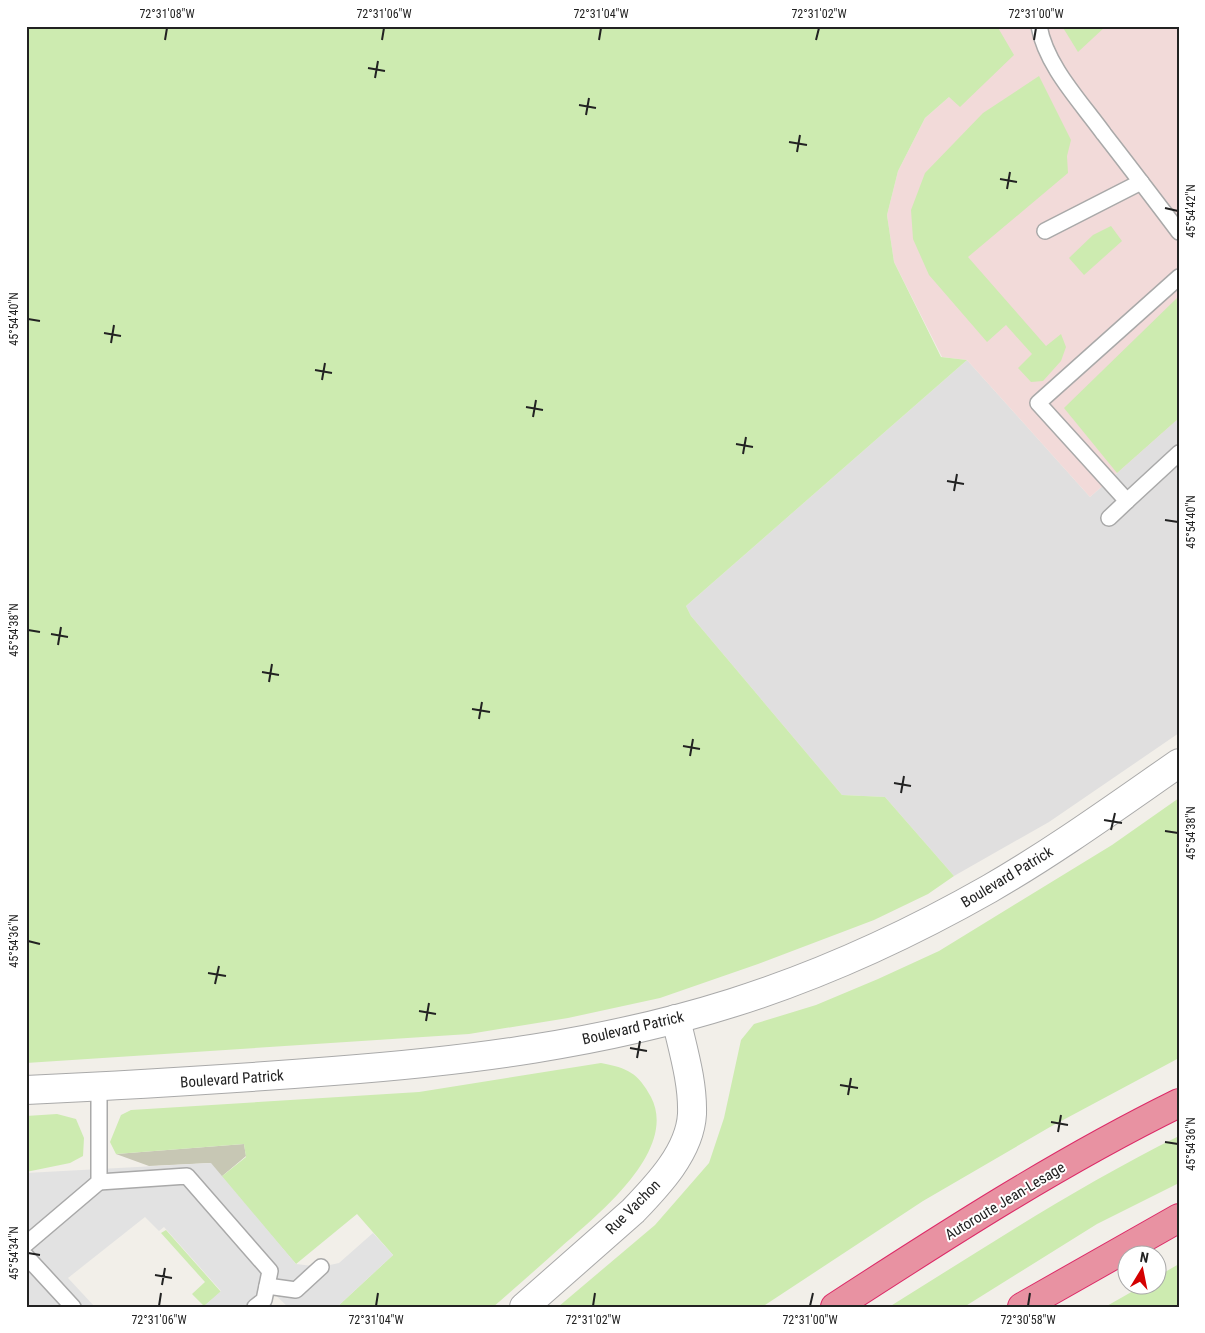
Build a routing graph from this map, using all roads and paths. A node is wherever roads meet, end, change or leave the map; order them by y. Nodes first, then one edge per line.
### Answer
1 (1039, 26) edge
2 (1141, 182) junction
3 (1046, 231) dead end
4 (1179, 232) edge
5 (1179, 277) edge
6 (1179, 452) edge
7 (1127, 501) junction
8 (1109, 518) dead end
9 (1179, 763) edge
10 (676, 1020) junction
11 (99, 1086) junction
12 (26, 1090) edge
13 (1179, 1104) edge
14 (99, 1182) junction
15 (1179, 1218) edge
16 (26, 1244) edge
17 (26, 1256) edge
18 (321, 1267) dead end
19 (267, 1286) junction
20 (73, 1307) edge
21 (255, 1307) edge
22 (524, 1307) edge
23 (835, 1307) edge
24 (1022, 1307) edge

1 - 2 lane
2 - 3 lane
2 - 4 lane
5 - 7 lane
6 - 7 lane
7 - 8 lane
9 - 10 street, Boulevard Patrick
10 - 11 street, Boulevard Patrick
10 - 22 street, Rue Vachon
11 - 12 street, Boulevard Patrick
11 - 14 lane
13 - 23 highway, Autoroute Jean-Lesage
14 - 16 lane
14 - 19 lane
15 - 24 highway
17 - 20 lane
18 - 19 lane
19 - 21 lane

